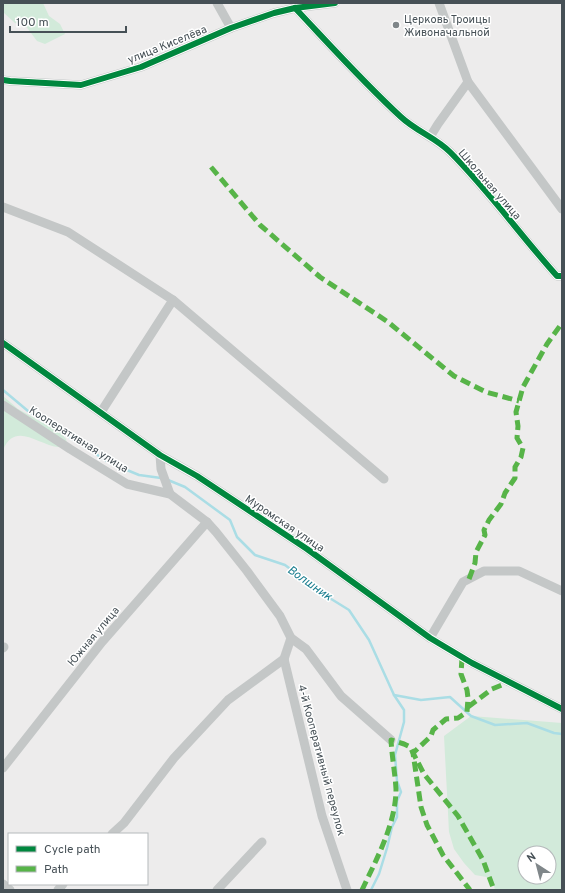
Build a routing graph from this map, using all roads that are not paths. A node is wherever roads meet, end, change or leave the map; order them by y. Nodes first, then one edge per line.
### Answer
1 (217, 3) edge
2 (335, 3) edge
3 (439, 3) edge
4 (295, 8) junction
5 (231, 28) junction
6 (3, 80) edge
7 (468, 82) junction
8 (430, 137) junction
9 (3, 207) edge
10 (562, 209) edge
11 (562, 276) edge
12 (173, 300) junction
13 (3, 343) edge
14 (3, 405) edge
15 (101, 412) junction
16 (160, 455) junction
17 (384, 479) dead end
18 (170, 494) junction
19 (207, 522) junction
20 (562, 591) edge
21 (291, 638) junction
22 (430, 638) junction
23 (284, 659) junction
24 (562, 709) edge
25 (391, 740) dead end
26 (3, 768) edge
27 (113, 833) edge
28 (262, 842) dead end
29 (3, 884) edge
30 (10, 890) edge
31 (217, 890) edge
32 (347, 890) edge

1 - 5 street
2 - 4 street, улица Киселёва
3 - 7 street
4 - 5 street, улица Киселёва
4 - 8 street, Школьная улица
5 - 6 street, улица Киселёва
7 - 8 street
7 - 10 street
8 - 11 street, Школьная улица
9 - 12 street
12 - 15 street
12 - 17 street
13 - 15 street, Муромская улица
14 - 18 street, Кооперативная улица
15 - 16 street, Муромская улица
16 - 18 street
16 - 22 street, Муромская улица
18 - 19 street, Кооперативная улица
19 - 21 street, Кооперативная улица
19 - 26 street, Южная улица
20 - 22 street
21 - 23 street
21 - 25 street, Кооперативная улица
22 - 24 street, Муромская улица
23 - 27 street
23 - 32 street, 4-й Кооперативный переулок
28 - 31 street
29 - 30 street

